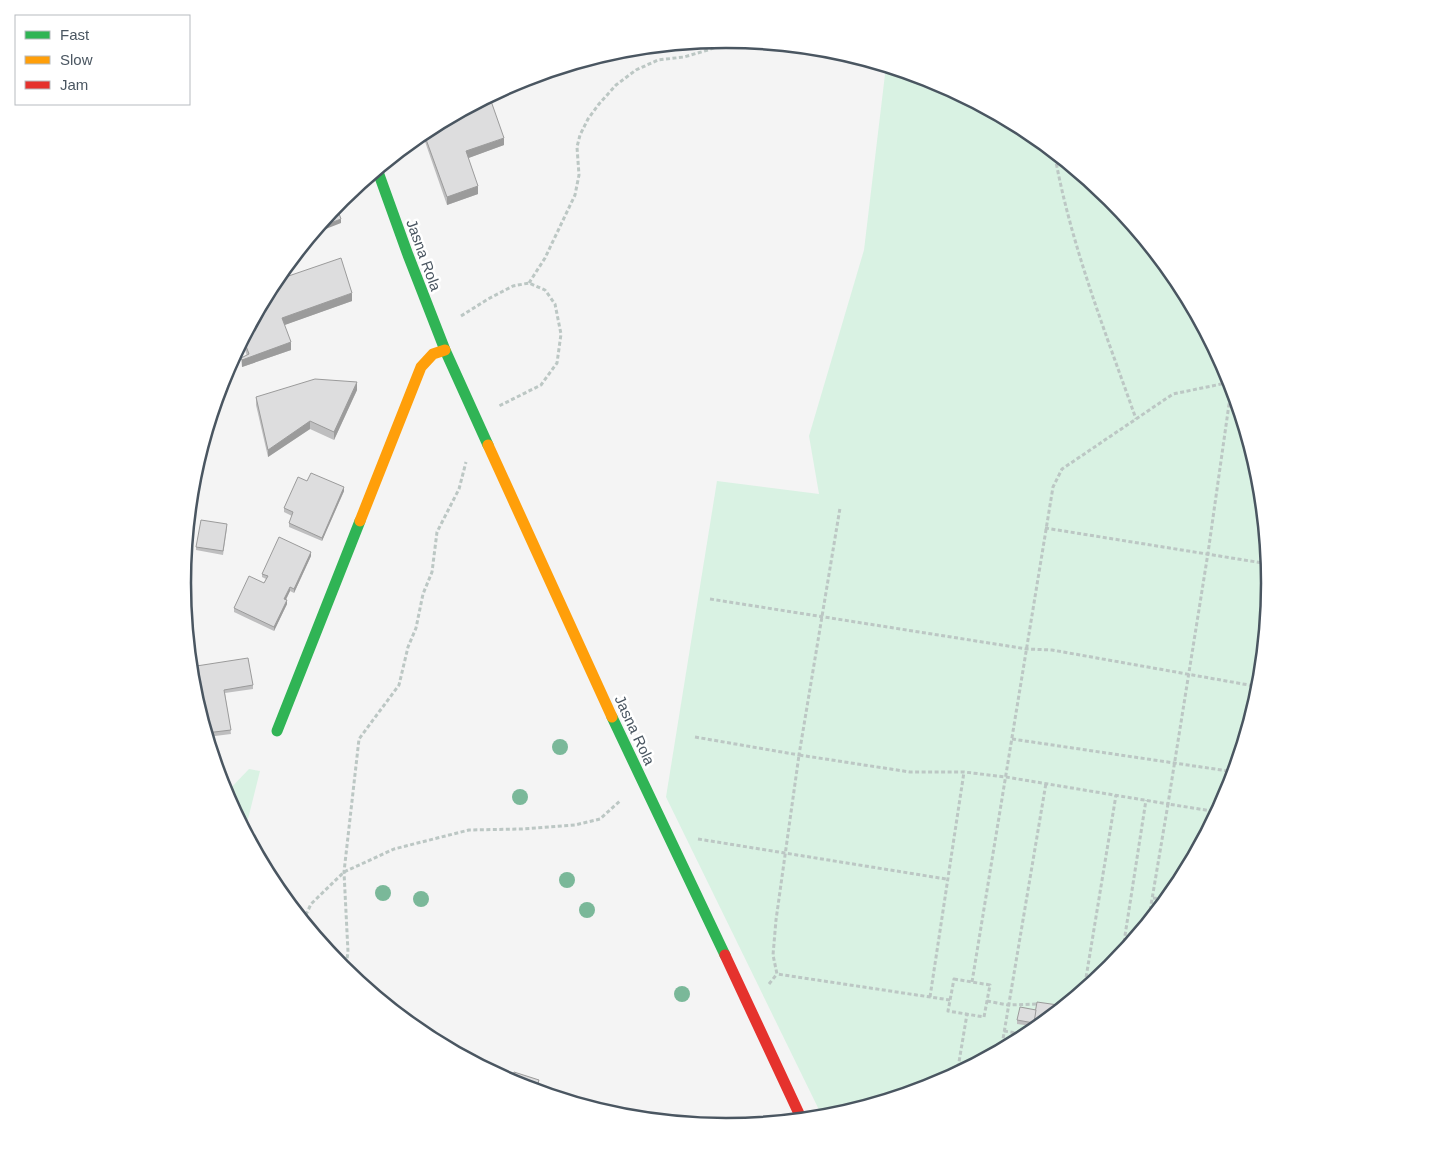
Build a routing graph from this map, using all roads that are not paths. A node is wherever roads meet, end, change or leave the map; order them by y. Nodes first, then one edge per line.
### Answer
1 (379, 175) edge
2 (445, 350) junction
3 (277, 731) dead end
4 (799, 1113) edge

1 - 2 street, Jasna Rola
2 - 3 street
2 - 4 street, Jasna Rola

